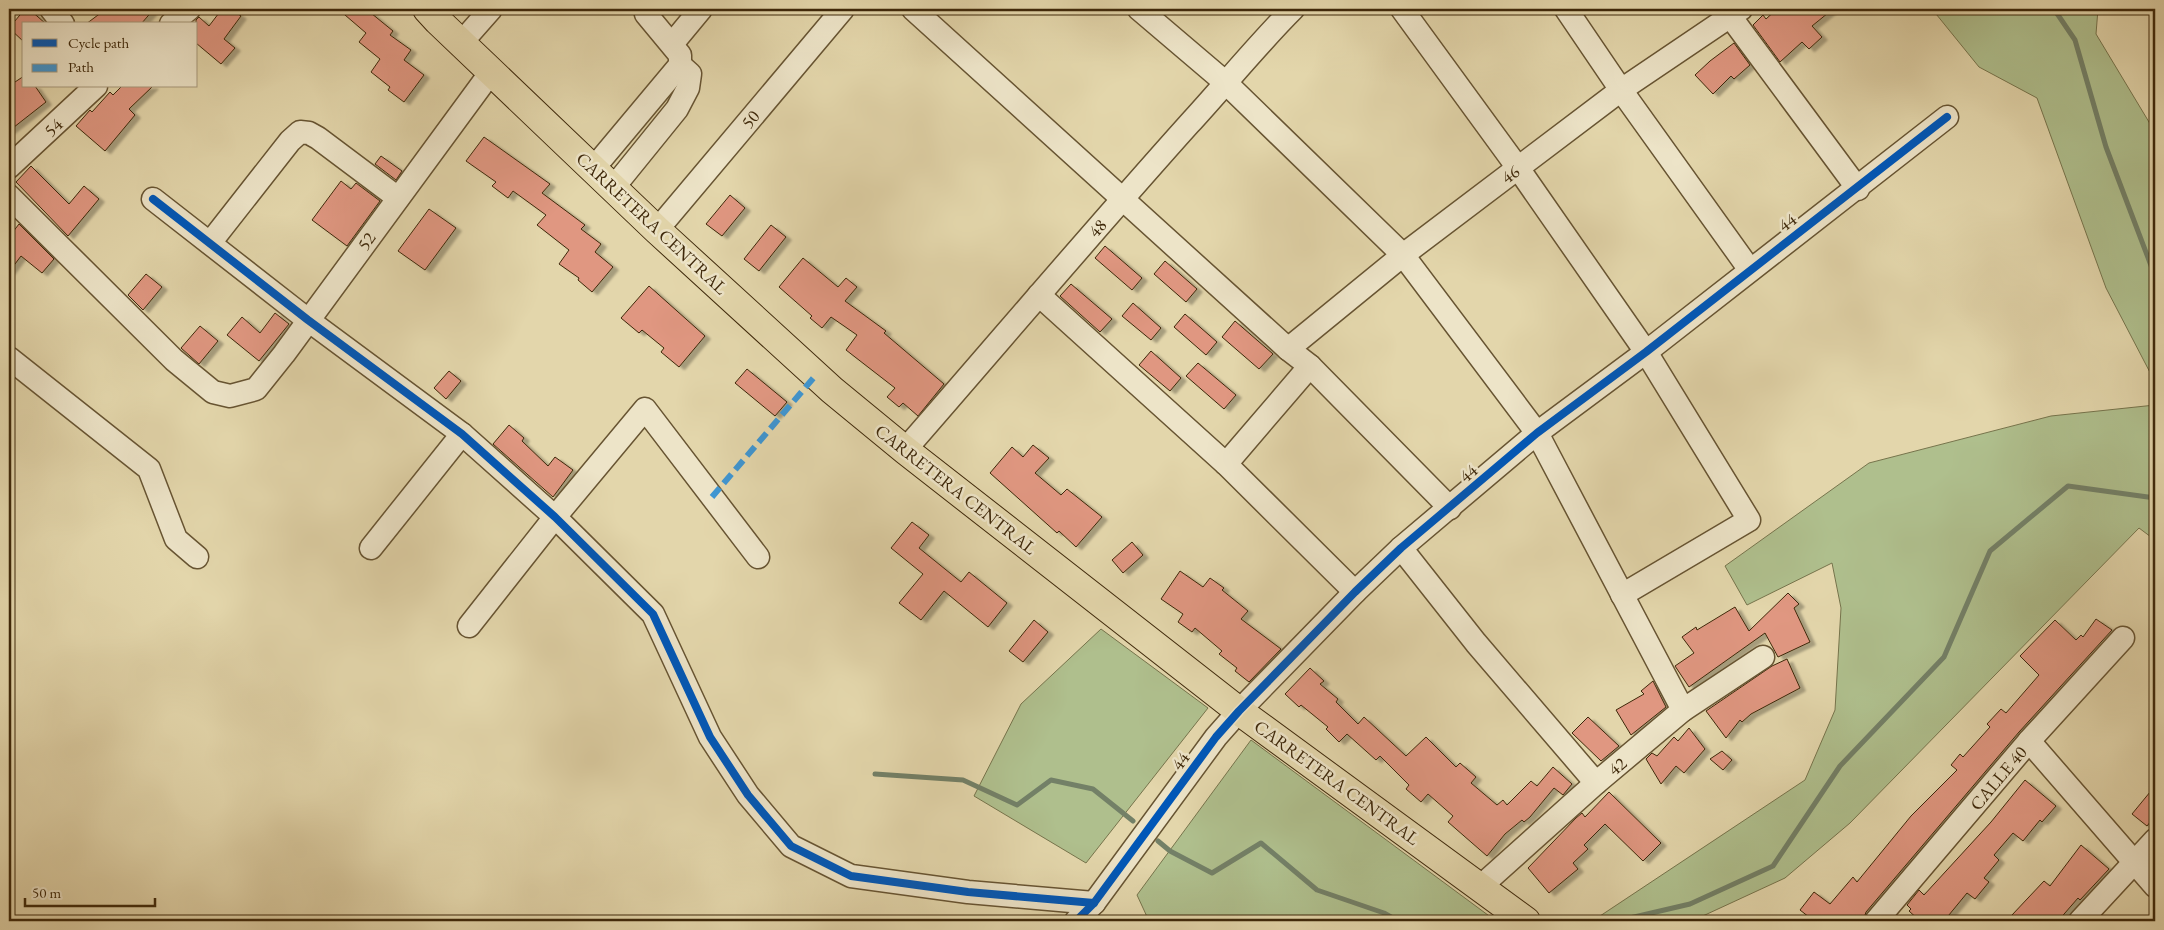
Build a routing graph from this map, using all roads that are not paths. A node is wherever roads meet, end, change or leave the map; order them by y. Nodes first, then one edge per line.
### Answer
1 (51, 9) edge
2 (189, 9) edge
3 (427, 9) edge
4 (492, 9) edge
5 (645, 9) edge
6 (701, 9) edge
7 (843, 9) edge
8 (913, 9) edge
9 (1139, 9) edge
10 (1293, 9) edge
11 (1402, 9) edge
12 (1566, 9) edge
13 (1735, 12) edge
14 (61, 22) edge
15 (173, 22) edge
16 (461, 43) junction
17 (672, 44) junction
18 (680, 65) junction
19 (491, 72) junction
20 (1226, 83) junction
21 (94, 88) edge
22 (1621, 90) junction
23 (1947, 117) dead end
24 (9, 167) edge
25 (1518, 168) junction
26 (593, 169) junction
27 (613, 188) junction
28 (1858, 189) junction
29 (9, 196) edge
30 (153, 198) dead end
31 (398, 198) junction
32 (1123, 198) junction
33 (657, 230) junction
34 (210, 243) junction
35 (1403, 255) junction
36 (1750, 270) junction
37 (1040, 295) junction
38 (308, 320) junction
39 (1288, 349) junction
40 (1646, 352) junction
41 (9, 358) edge
42 (1310, 366) junction
43 (1537, 433) junction
44 (462, 434) junction
45 (905, 450) junction
46 (1226, 464) junction
47 (1450, 508) junction
48 (555, 517) junction
49 (371, 548) dead end
50 (1401, 548) junction
51 (758, 557) dead end
52 (197, 558) dead end
53 (1355, 592) junction
54 (1622, 595) junction
55 (468, 626) dead end
56 (2123, 638) dead end
57 (1763, 657) dead end
58 (1683, 710) junction
59 (1239, 711) junction
60 (2029, 741) junction
61 (1596, 783) junction
62 (2155, 840) edge
63 (2135, 864) junction
64 (2155, 886) edge
65 (1480, 887) junction
66 (1097, 912) edge
67 (1076, 921) edge
68 (1526, 921) edge
69 (1876, 921) edge
70 (2080, 921) edge

1 - 14 street
2 - 15 street
3 - 16 highway, CARRETERA CENTRAL
4 - 16 street
5 - 17 street
6 - 17 street
7 - 33 street, 50
8 - 32 street
9 - 20 street
10 - 20 street, 48
11 - 25 street
12 - 22 street
13 - 22 street, 46
13 - 28 street
16 - 19 highway, CARRETERA CENTRAL
17 - 18 street
18 - 26 street
18 - 27 street
19 - 26 highway, CARRETERA CENTRAL
19 - 31 street, 52
20 - 32 street, 48
20 - 35 street
21 - 24 street, 54
22 - 25 street, 46
22 - 36 street
23 - 28 street, 44
25 - 35 street, 46
25 - 40 street
26 - 27 highway, CARRETERA CENTRAL
27 - 33 highway, CARRETERA CENTRAL
28 - 36 street, 44
29 - 38 street, 52
30 - 34 street
31 - 34 street
31 - 38 street, 52
32 - 37 street, 48
32 - 39 street
33 - 45 highway, CARRETERA CENTRAL
34 - 38 street
35 - 39 street, 46
35 - 43 street
36 - 40 street, 44
37 - 45 street, 48
37 - 46 street
38 - 44 street
39 - 42 street
40 - 43 street, 44
40 - 54 street
41 - 52 street
42 - 46 street
42 - 47 street
43 - 47 street, 44
43 - 54 street
44 - 48 street
44 - 49 street
45 - 59 highway, CARRETERA CENTRAL
46 - 53 street
47 - 50 street, 44
48 - 51 street
48 - 55 street
48 - 66 street
50 - 53 street, 44
50 - 61 street
53 - 59 street, 44
54 - 58 street
56 - 60 street, CALLE 40
57 - 58 street, 42
58 - 61 street, 42
59 - 65 highway, CARRETERA CENTRAL
59 - 66 street, 44
60 - 63 street
60 - 69 street, CALLE 40
61 - 65 street, 42
62 - 63 street
63 - 64 street
63 - 70 street
65 - 68 highway, CARRETERA CENTRAL
66 - 67 street, 44

